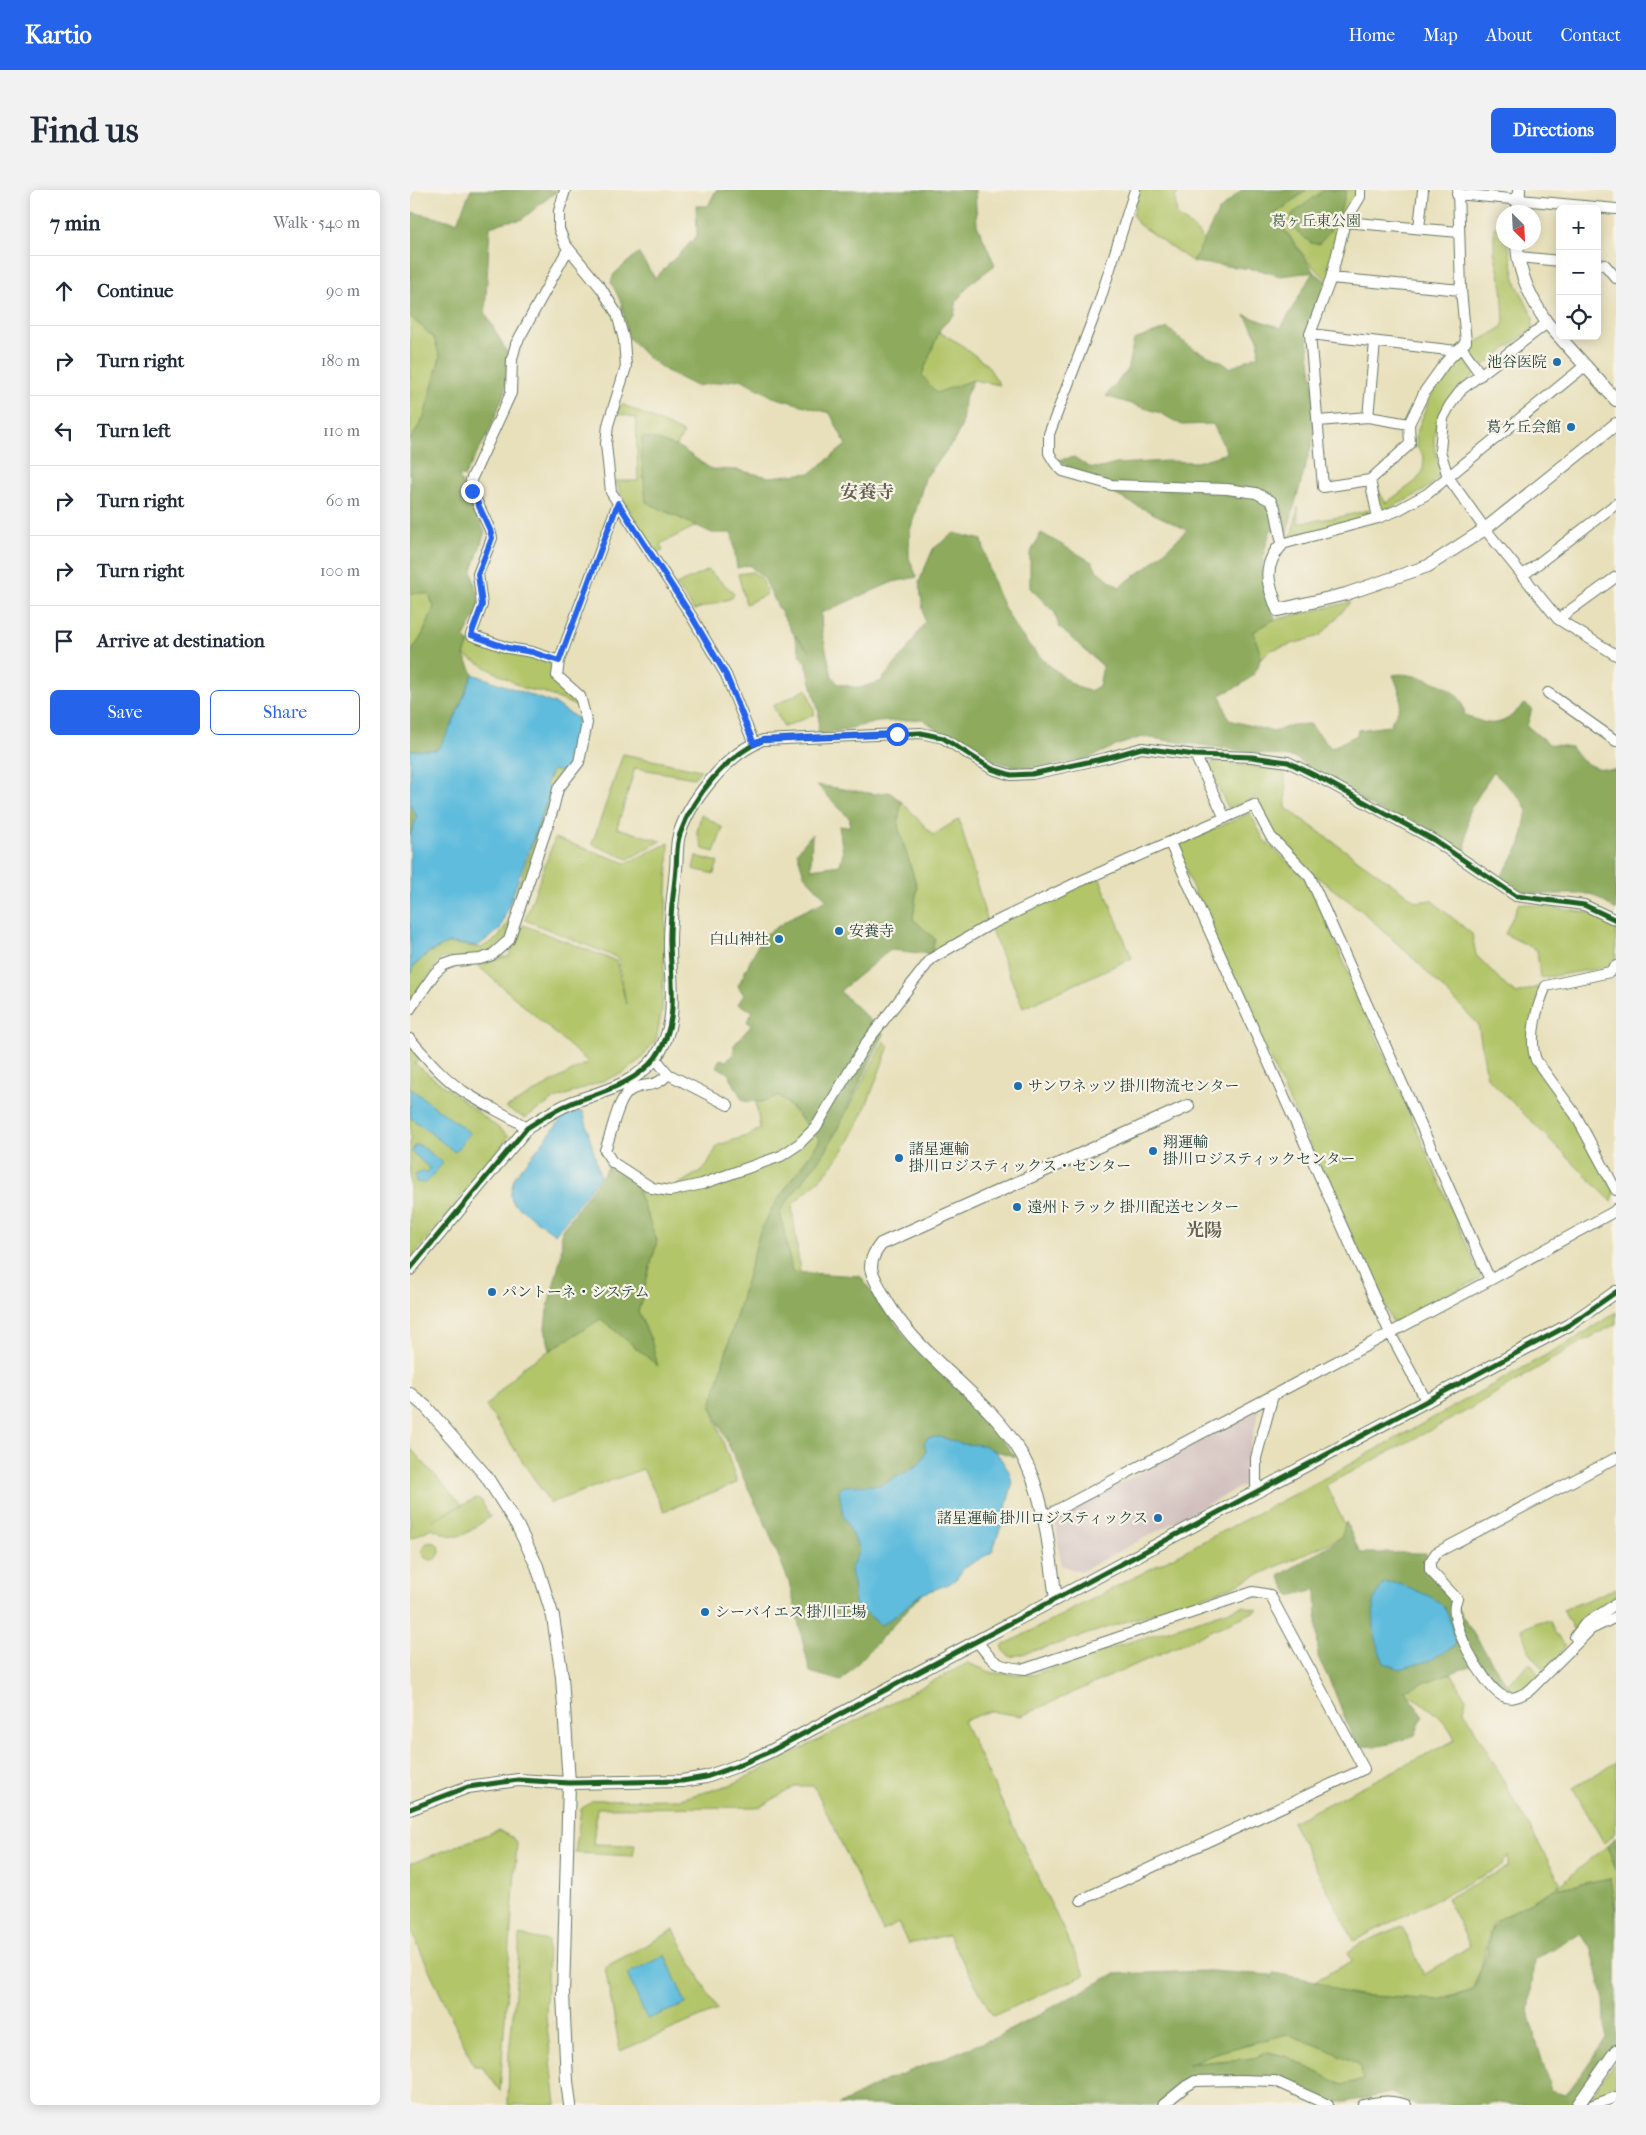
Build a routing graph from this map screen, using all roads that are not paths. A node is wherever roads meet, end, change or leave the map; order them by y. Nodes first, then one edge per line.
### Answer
1 (565, 190) edge
2 (1134, 190) edge
3 (1360, 190) edge
4 (1423, 190) edge
5 (1458, 192) edge
6 (1518, 201) edge
7 (1616, 209) edge
8 (1345, 222) junction
9 (1419, 228) junction
10 (1459, 232) junction
11 (568, 249) junction
12 (1518, 250) edge
13 (1519, 257) junction
14 (1556, 261) edge
15 (1601, 264) edge
16 (1331, 278) junction
17 (1616, 278) edge
18 (1461, 290) junction
19 (1547, 322) junction
20 (1310, 334) junction
21 (1376, 342) junction
22 (1459, 349) junction
23 (1586, 365) junction
24 (1481, 375) junction
25 (1616, 400) edge
26 (1368, 418) junction
27 (1318, 421) junction
28 (1409, 424) junction
29 (1616, 424) edge
30 (1448, 477) junction
31 (1370, 480) junction
32 (618, 503) junction
33 (1616, 504) edge
34 (1378, 518) junction
35 (1485, 529) junction
36 (1282, 544) junction
37 (1522, 576) junction
38 (1616, 577) edge
39 (1558, 619) junction
40 (1616, 655) edge
41 (559, 661) junction
42 (1548, 694) dead end
43 (1616, 741) edge
44 (754, 744) junction
45 (1196, 755) junction
46 (1225, 818) junction
47 (1170, 843) junction
48 (1616, 920) edge
49 (1616, 966) edge
50 (410, 1008) edge
51 (410, 1039) edge
52 (655, 1058) junction
53 (668, 1074) junction
54 (728, 1105) dead end
55 (1188, 1106) dead end
56 (528, 1128) junction
57 (1616, 1190) edge
58 (1616, 1208) edge
59 (410, 1270) edge
60 (1490, 1280) junction
61 (1616, 1292) edge
62 (1390, 1334) junction
63 (410, 1394) edge
64 (1273, 1395) junction
65 (1427, 1402) junction
66 (1616, 1458) edge
67 (1256, 1492) junction
68 (1044, 1517) junction
69 (1056, 1599) junction
70 (1616, 1604) edge
71 (1616, 1617) edge
72 (977, 1641) junction
73 (1559, 1658) junction
74 (569, 1783) junction
75 (410, 1808) edge
76 (1082, 1900) dead end
77 (1616, 2051) edge
78 (1616, 2097) edge
79 (570, 2105) edge
80 (1162, 2105) edge
81 (1328, 2105) edge
82 (1363, 2105) edge
83 (1406, 2105) edge
84 (1578, 2105) edge
85 (1593, 2105) edge

1 - 11 street
2 - 36 street
3 - 8 street
4 - 9 street
5 - 6 street
5 - 10 street
6 - 7 street
8 - 9 street
8 - 16 street
9 - 10 street
10 - 18 street
11 - 32 street
11 - 41 street
12 - 13 street
13 - 14 street
13 - 19 street
15 - 17 street
16 - 18 street
16 - 20 street
18 - 22 street
19 - 23 street
19 - 24 street
20 - 21 street
20 - 27 street
21 - 22 street
21 - 26 street
22 - 24 street
22 - 28 street
23 - 25 street
23 - 30 street
24 - 30 street
26 - 27 street
26 - 28 street
27 - 31 street
28 - 31 street
29 - 35 street
30 - 34 street
30 - 35 street
31 - 34 street
32 - 41 street
32 - 44 street
33 - 37 street
34 - 36 street
35 - 36 street
35 - 37 street
37 - 39 street
38 - 39 street
39 - 40 street
41 - 50 street
42 - 43 street
44 - 45 street
44 - 52 street
45 - 46 street
45 - 48 street
46 - 47 street
46 - 60 street
47 - 53 street
47 - 62 street
49 - 57 street
51 - 56 street
52 - 53 street
52 - 56 street
53 - 54 street
55 - 68 street
56 - 59 street
58 - 60 street
60 - 62 street
61 - 65 street
62 - 64 street
62 - 65 street
63 - 74 street
64 - 67 street
64 - 68 street
65 - 67 street
66 - 73 street
67 - 69 street
68 - 69 street
69 - 72 street
70 - 73 street
71 - 73 street
72 - 74 street
72 - 76 street
74 - 75 street
74 - 79 street
77 - 84 street
78 - 85 street
80 - 81 street
82 - 83 street

